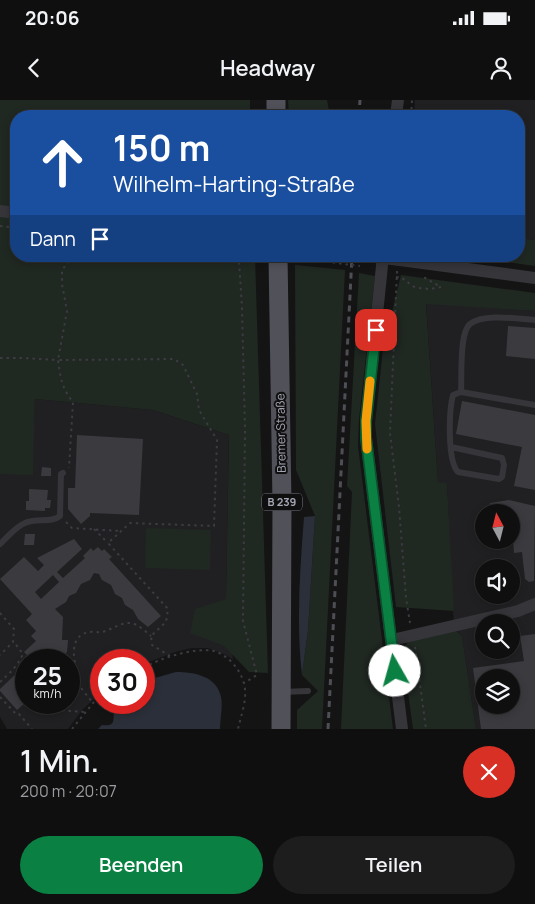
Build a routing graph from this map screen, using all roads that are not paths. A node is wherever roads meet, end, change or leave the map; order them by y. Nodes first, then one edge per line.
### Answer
1 (279, 262) edge
2 (370, 262) edge
3 (382, 262) edge
4 (535, 278) edge
5 (535, 320) edge
6 (461, 392) junction
7 (535, 404) edge
8 (451, 447) junction
9 (63, 473) road end
10 (0, 544) edge
11 (535, 604) edge
12 (392, 640) junction
13 (308, 691) dead end
14 (281, 692) junction
15 (281, 729) edge
16 (402, 729) edge

1 - 14 main road, Bremer Straße / B 239
2 - 4 street, bridge
3 - 12 street
5 - 6 lane
6 - 7 lane
6 - 8 lane
8 - 8 lane
9 - 10 lane
11 - 12 street
12 - 16 street
13 - 14 lane
14 - 15 main road, Bremer Straße / B 239

